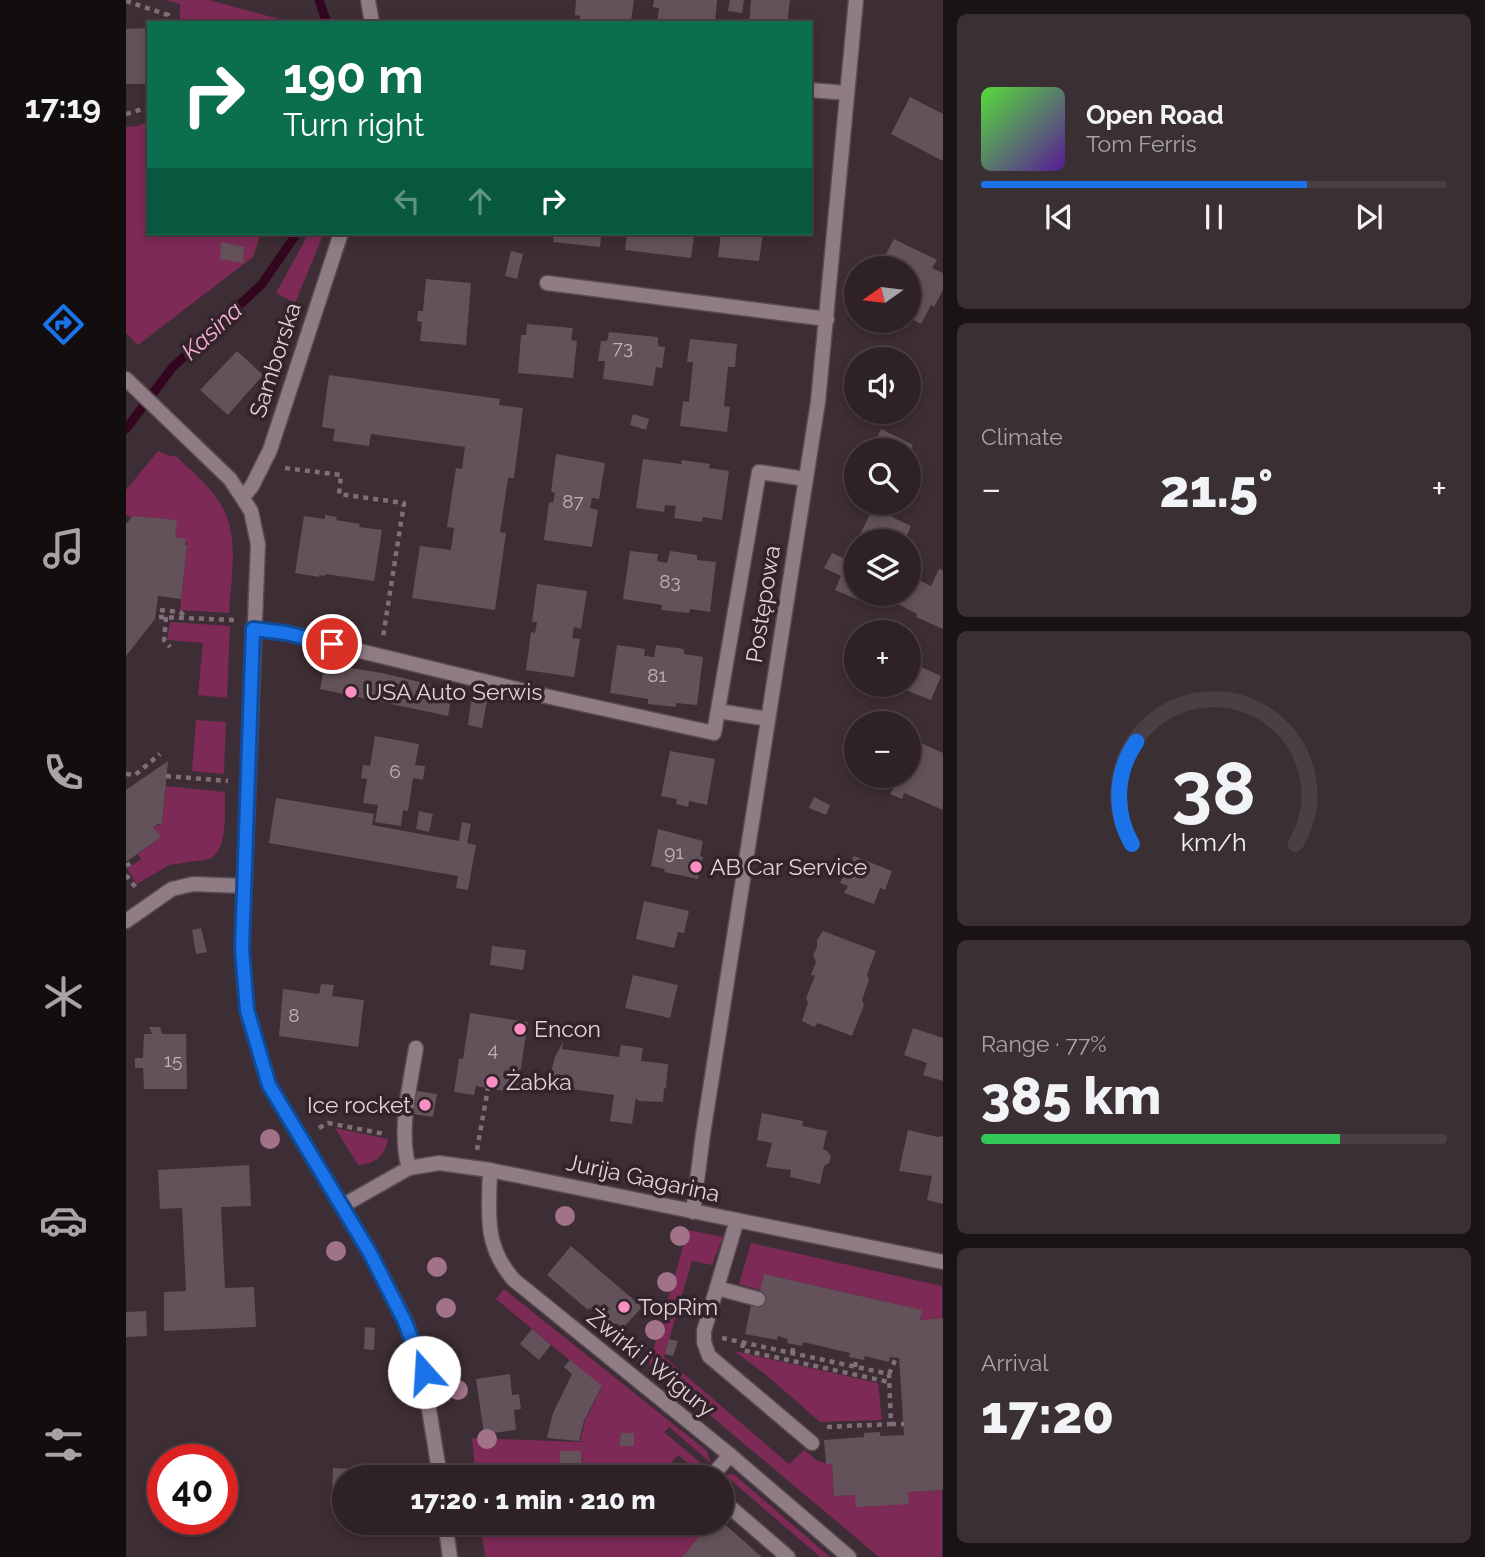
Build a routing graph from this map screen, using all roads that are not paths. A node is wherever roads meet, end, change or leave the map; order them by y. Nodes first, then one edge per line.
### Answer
1 (368, 0) edge
2 (856, 0) edge
3 (372, 21) edge
4 (812, 90) edge
5 (847, 93) junction
6 (340, 235) edge
7 (547, 283) dead end
8 (827, 319) junction
9 (126, 379) edge
10 (806, 479) junction
11 (243, 497) junction
12 (253, 629) junction
13 (718, 711) junction
14 (768, 719) junction
15 (244, 886) junction
16 (126, 921) edge
17 (416, 1048) dead end
18 (409, 1168) junction
19 (490, 1170) junction
20 (342, 1206) junction
21 (693, 1212) junction
22 (737, 1220) junction
23 (943, 1262) edge
24 (718, 1288) junction
25 (758, 1298) dead end
26 (811, 1443) dead end
27 (730, 1455) junction
28 (438, 1465) edge
29 (721, 1465) edge
30 (734, 1510) edge
31 (447, 1535) edge
32 (450, 1557) edge
33 (788, 1557) edge
34 (849, 1557) edge

1 - 3 street
2 - 5 street, Postępowa
4 - 5 street
5 - 8 street, Postępowa
6 - 11 street, Samborska
7 - 8 street
8 - 10 street, Postępowa
9 - 11 street
10 - 13 street
10 - 14 street, Postępowa
11 - 12 street
12 - 13 street
12 - 15 street
13 - 14 street
14 - 21 street, Postępowa
15 - 16 street
15 - 20 street
17 - 18 street
18 - 19 street, Jurija Gagarina
18 - 20 street, Jurija Gagarina
19 - 21 street, Jurija Gagarina
19 - 27 street, Żwirki i Wigury
20 - 28 street
21 - 22 street, Jurija Gagarina
22 - 23 street, Jurija Gagarina
22 - 24 street
24 - 25 street
24 - 26 street
27 - 29 street
27 - 34 street, Żwirki i Wigury
30 - 33 street
31 - 32 street

